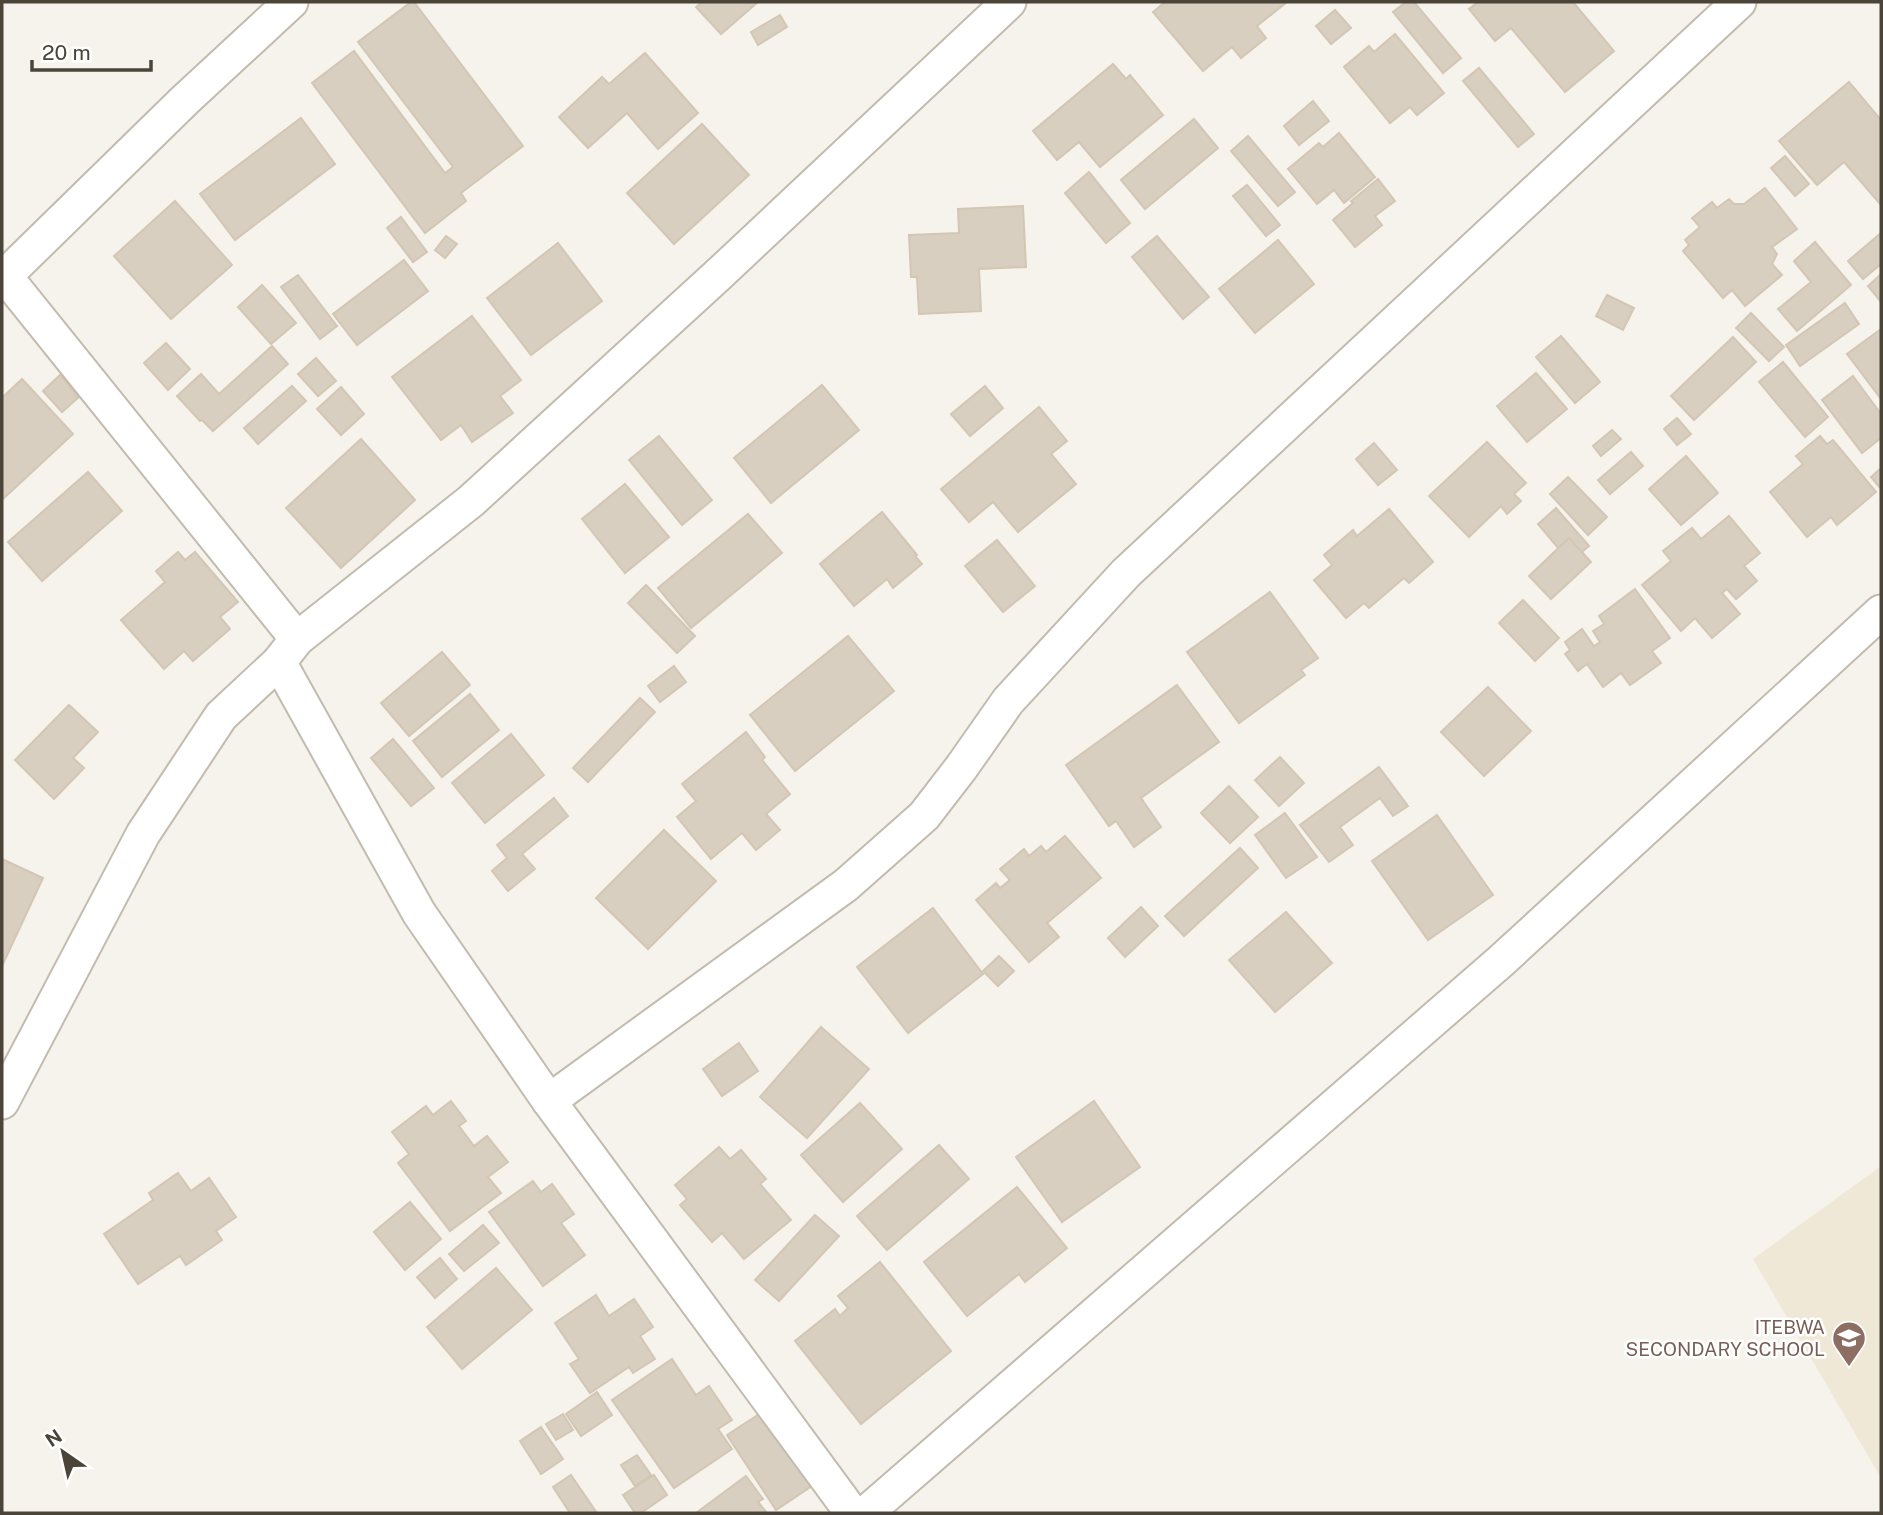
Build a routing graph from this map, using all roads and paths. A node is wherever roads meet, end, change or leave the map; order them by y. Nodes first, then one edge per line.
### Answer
1 (291, 2) edge
2 (1009, 2) edge
3 (1740, 2) edge
4 (4, 278) edge
5 (1881, 612) edge
6 (288, 650) junction
7 (549, 1101) junction
8 (2, 1102) edge
9 (852, 1513) edge
10 (866, 1513) edge

1 - 4 street
2 - 6 street
3 - 7 street
4 - 6 street
5 - 10 street
6 - 7 street
6 - 8 street
7 - 9 street

